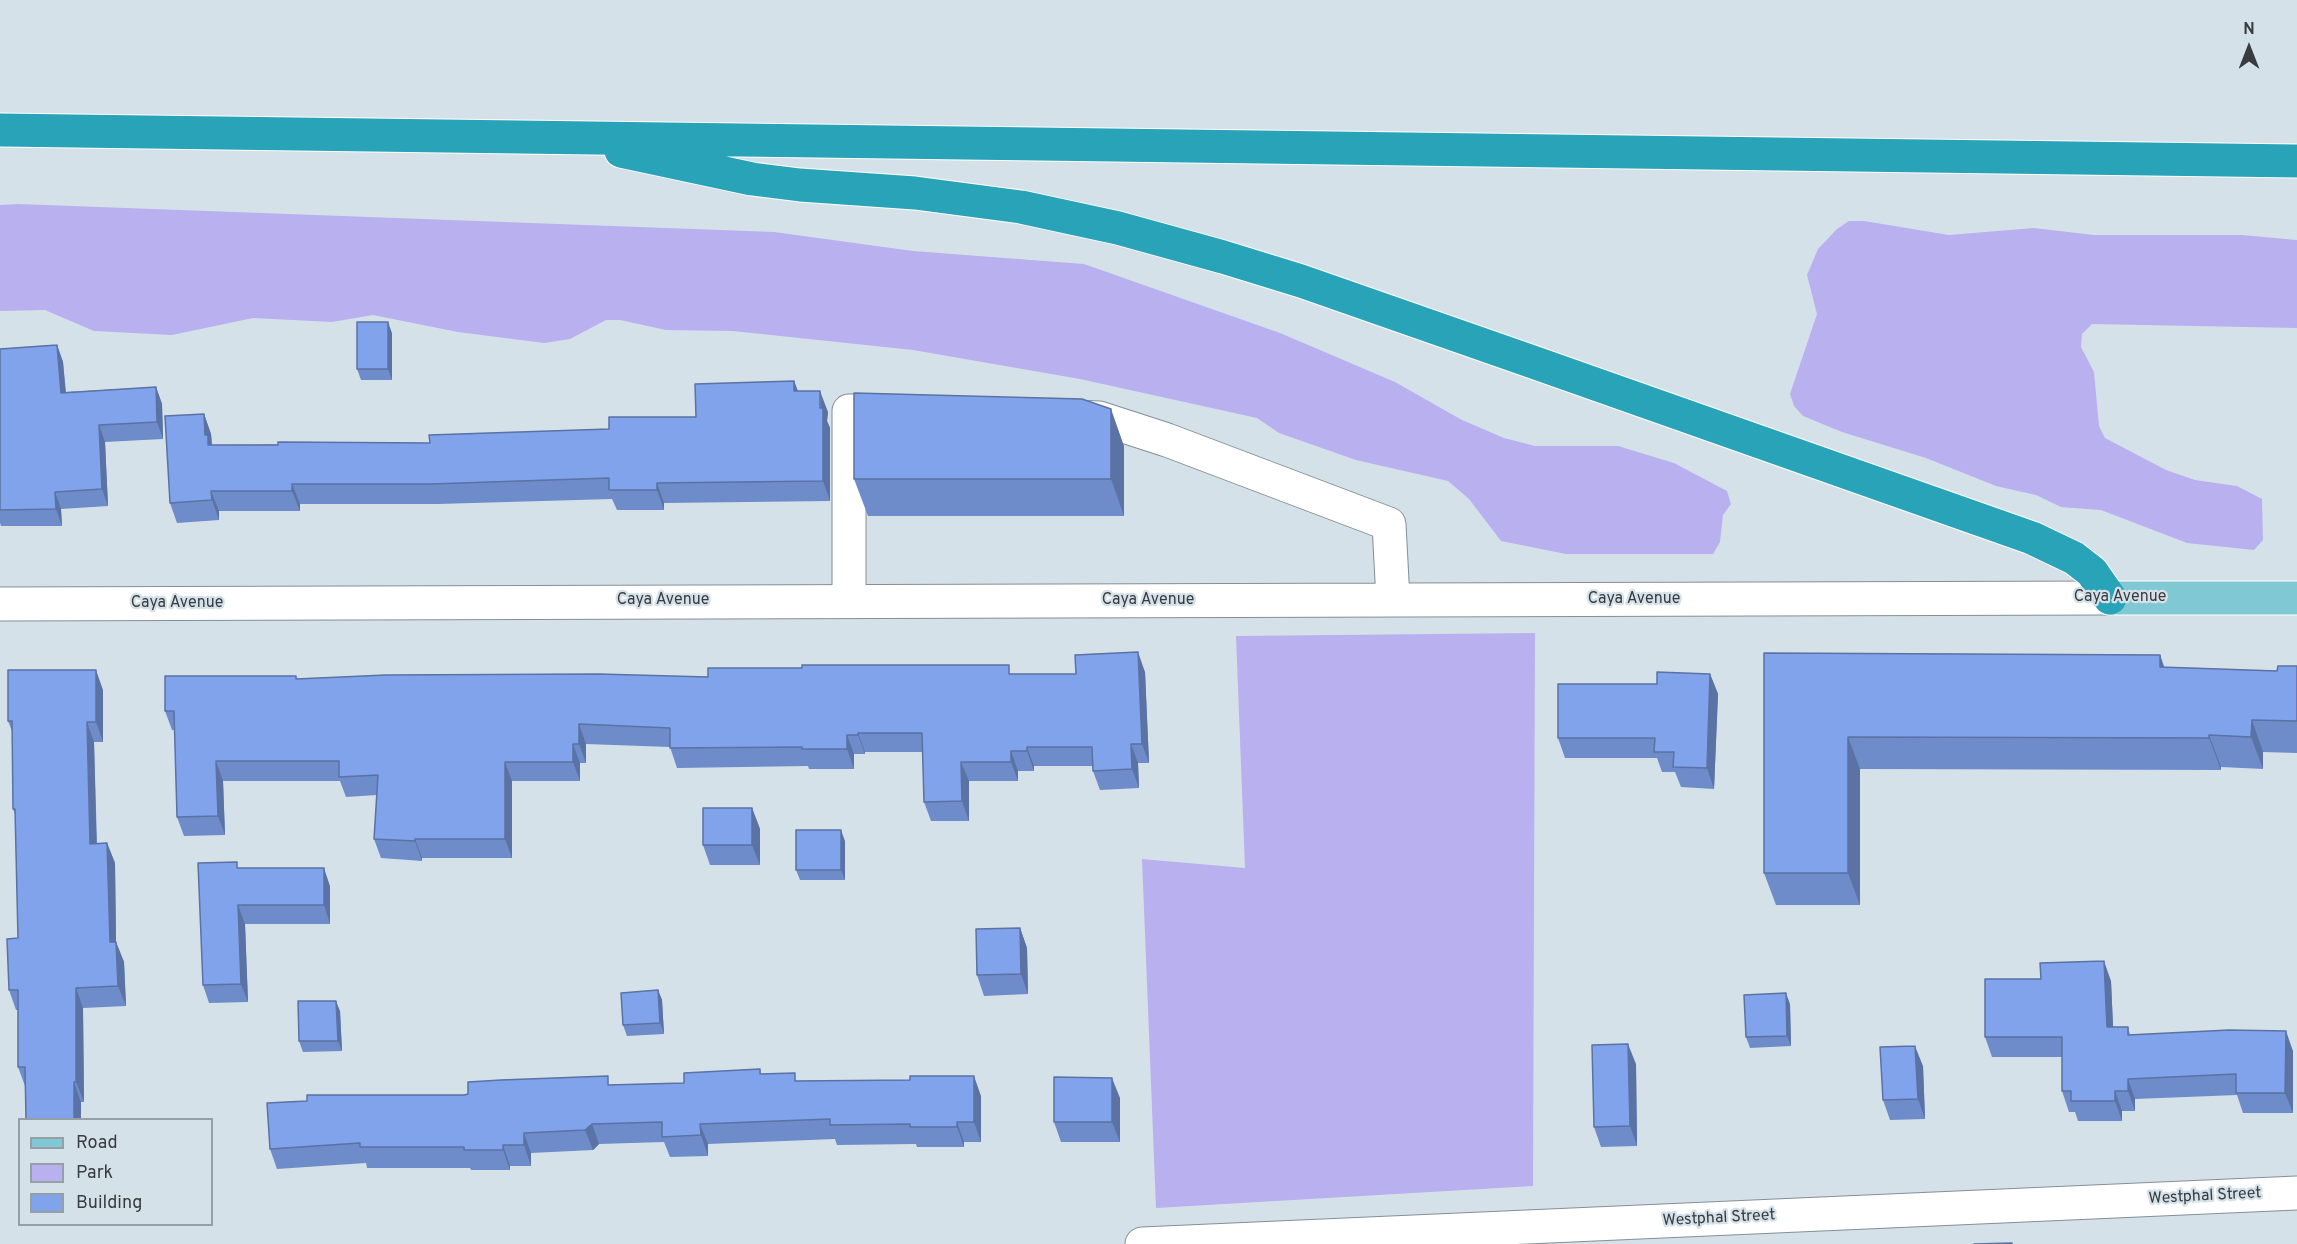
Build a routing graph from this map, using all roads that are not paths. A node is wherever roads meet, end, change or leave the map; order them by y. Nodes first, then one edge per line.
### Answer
1 (0, 130) edge
2 (570, 137) junction
3 (2297, 161) edge
4 (933, 413) edge
5 (1040, 416) edge
6 (2297, 597) edge
7 (2110, 598) junction
8 (849, 600) junction
9 (1393, 600) junction
10 (0, 604) edge
11 (2297, 1193) edge
12 (1142, 1244) edge

1 - 2 highway
2 - 3 highway
2 - 7 highway
4 - 8 street
5 - 9 street
6 - 7 main road, Caya Avenue
7 - 9 street, Caya Avenue
8 - 9 street, Caya Avenue
8 - 10 street, Caya Avenue
11 - 12 street, Westphal Street

